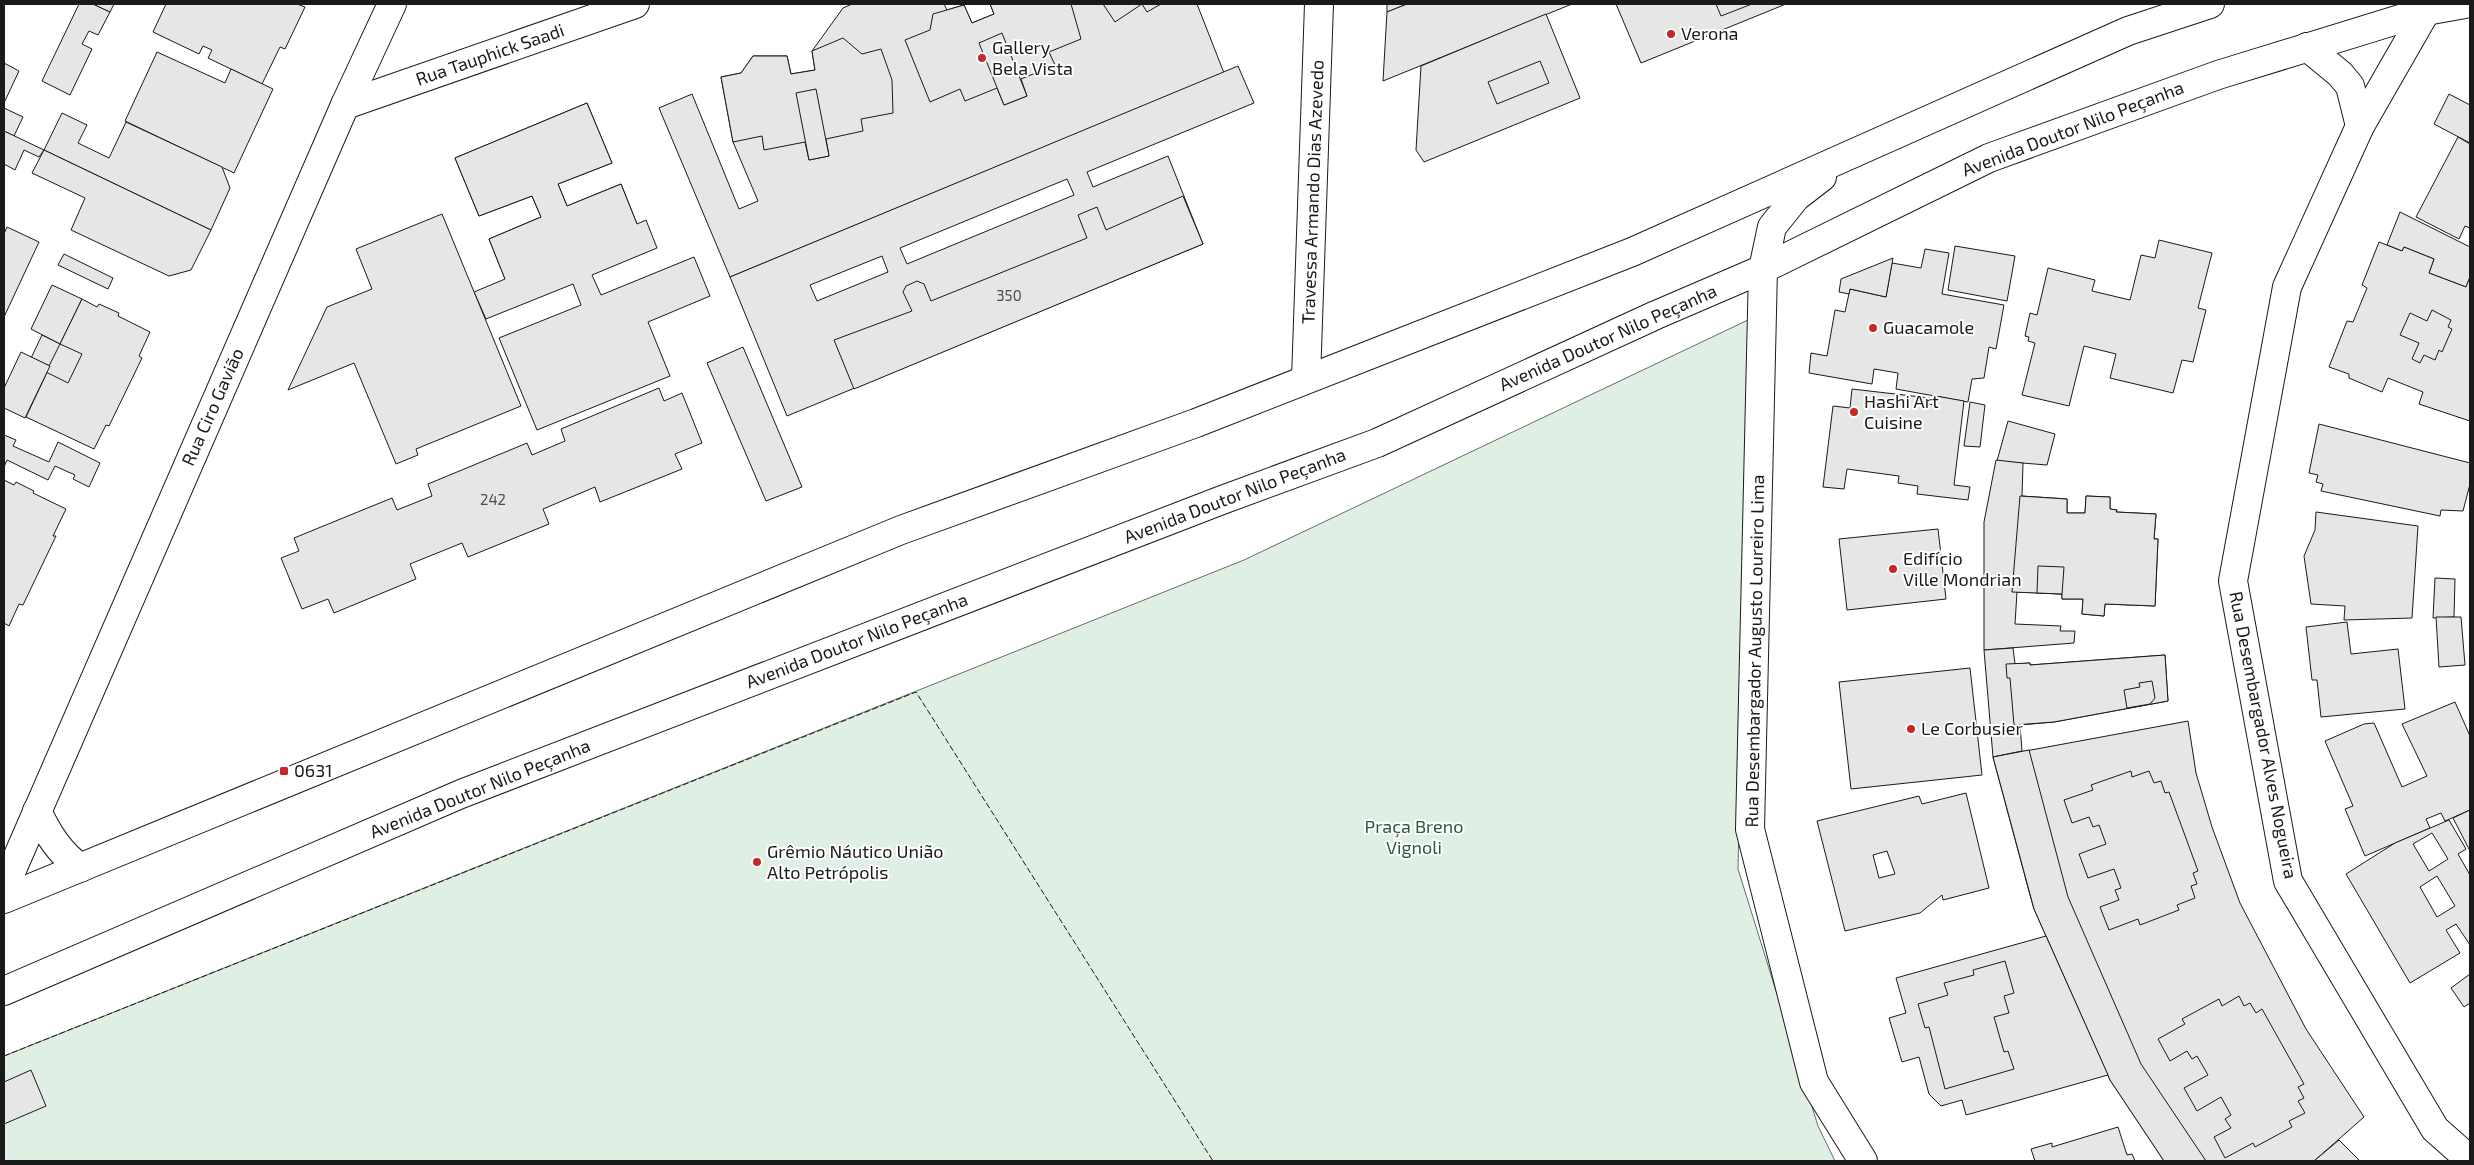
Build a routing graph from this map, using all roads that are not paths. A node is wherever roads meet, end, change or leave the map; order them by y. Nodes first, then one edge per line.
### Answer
1 (392, 4) edge
2 (635, 4) edge
3 (1319, 4) edge
4 (2210, 4) edge
5 (2465, 4) edge
6 (2426, 8) edge
7 (2307, 47) junction
8 (345, 105) junction
9 (2360, 126) junction
10 (1853, 152) junction
11 (1763, 269) junction
12 (1306, 379) junction
13 (37, 810) junction
14 (80, 868) junction
15 (4, 888) edge
16 (4, 900) edge
17 (4, 991) edge
18 (2470, 1160) edge
19 (1863, 1161) edge

1 - 8 main road, Rua Ciro Gavião
2 - 8 main road, Rua Tauphick Saadi
3 - 12 main road, Travessa Armando Dias Azevedo
4 - 10 main road
5 - 6 main road, Avenida Doutor Nilo Peçanha
6 - 7 main road, Avenida Doutor Nilo Peçanha
6 - 9 main road, Rua Desembargador Alves Nogueira
7 - 9 main road
7 - 11 main road, Avenida Doutor Nilo Peçanha
8 - 13 main road, Rua Ciro Gavião
9 - 18 main road, Rua Desembargador Alves Nogueira
10 - 11 main road, Rua Desembargador Augusto Loureiro Lima
10 - 12 main road
11 - 17 main road, Avenida Doutor Nilo Peçanha
11 - 19 main road, Rua Desembargador Augusto Loureiro Lima
12 - 14 main road
13 - 14 main road
13 - 15 main road, Rua Ciro Gavião
14 - 16 main road

